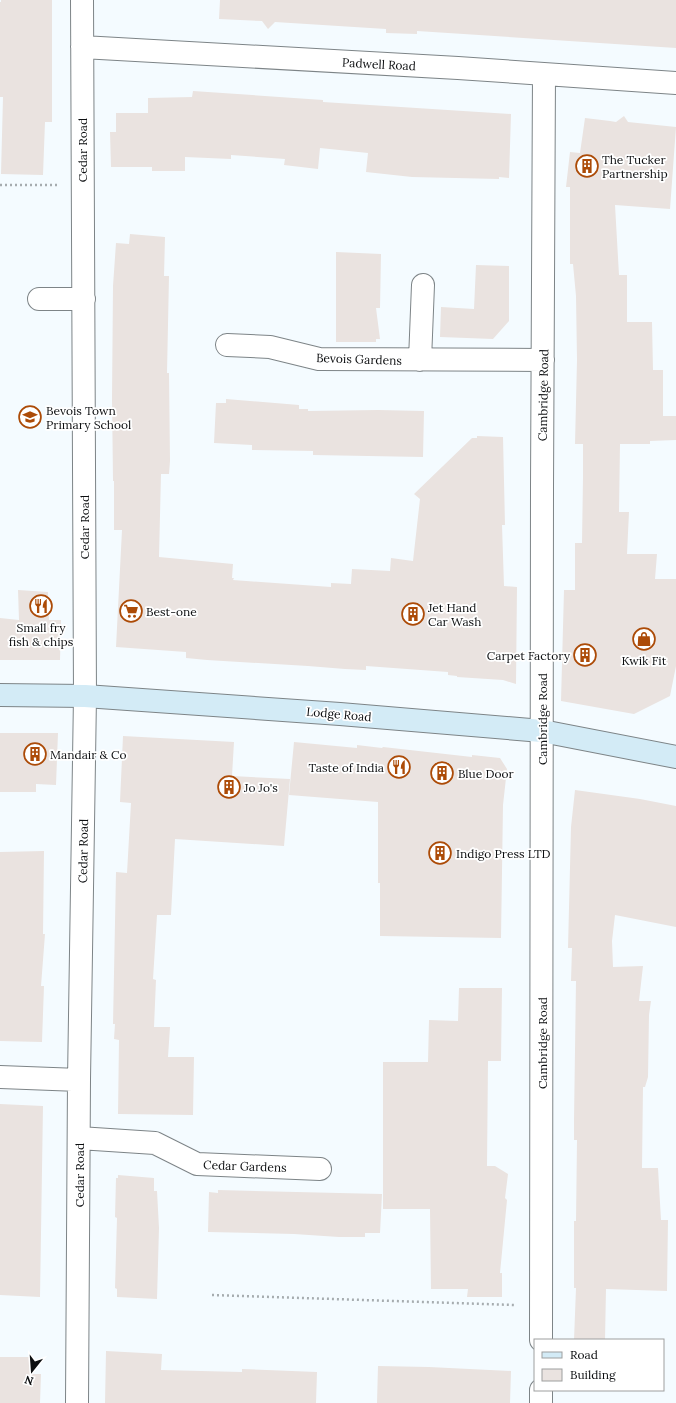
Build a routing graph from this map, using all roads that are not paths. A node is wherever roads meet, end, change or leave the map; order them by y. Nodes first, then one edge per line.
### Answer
1 (82, 0) edge
2 (82, 46) junction
3 (544, 74) junction
4 (676, 83) edge
5 (423, 285) dead end
6 (39, 299) dead end
7 (84, 299) junction
8 (227, 345) dead end
9 (420, 360) junction
10 (543, 360) junction
11 (0, 695) edge
12 (85, 696) junction
13 (542, 731) junction
14 (676, 757) edge
15 (0, 1077) edge
16 (79, 1080) junction
17 (79, 1138) junction
18 (320, 1169) dead end
19 (541, 1339) edge
20 (541, 1391) edge
21 (77, 1403) edge
22 (541, 1403) edge

1 - 2 street, Cedar Road
2 - 3 street, Padwell Road
2 - 7 street, Cedar Road
3 - 4 street, Padwell Road
3 - 10 street, Cambridge Road
5 - 9 street
6 - 7 street
7 - 12 street, Cedar Road
8 - 9 street, Bevois Gardens
9 - 10 street, Bevois Gardens
10 - 13 street, Cambridge Road
11 - 12 street, Lodge Road
12 - 13 street, Lodge Road
12 - 16 street, Cedar Road
13 - 14 street, Lodge Road
13 - 19 street, Cambridge Road
15 - 16 street
16 - 17 street, Cedar Road
17 - 18 street, Cedar Gardens
17 - 21 street, Cedar Road
20 - 22 street

